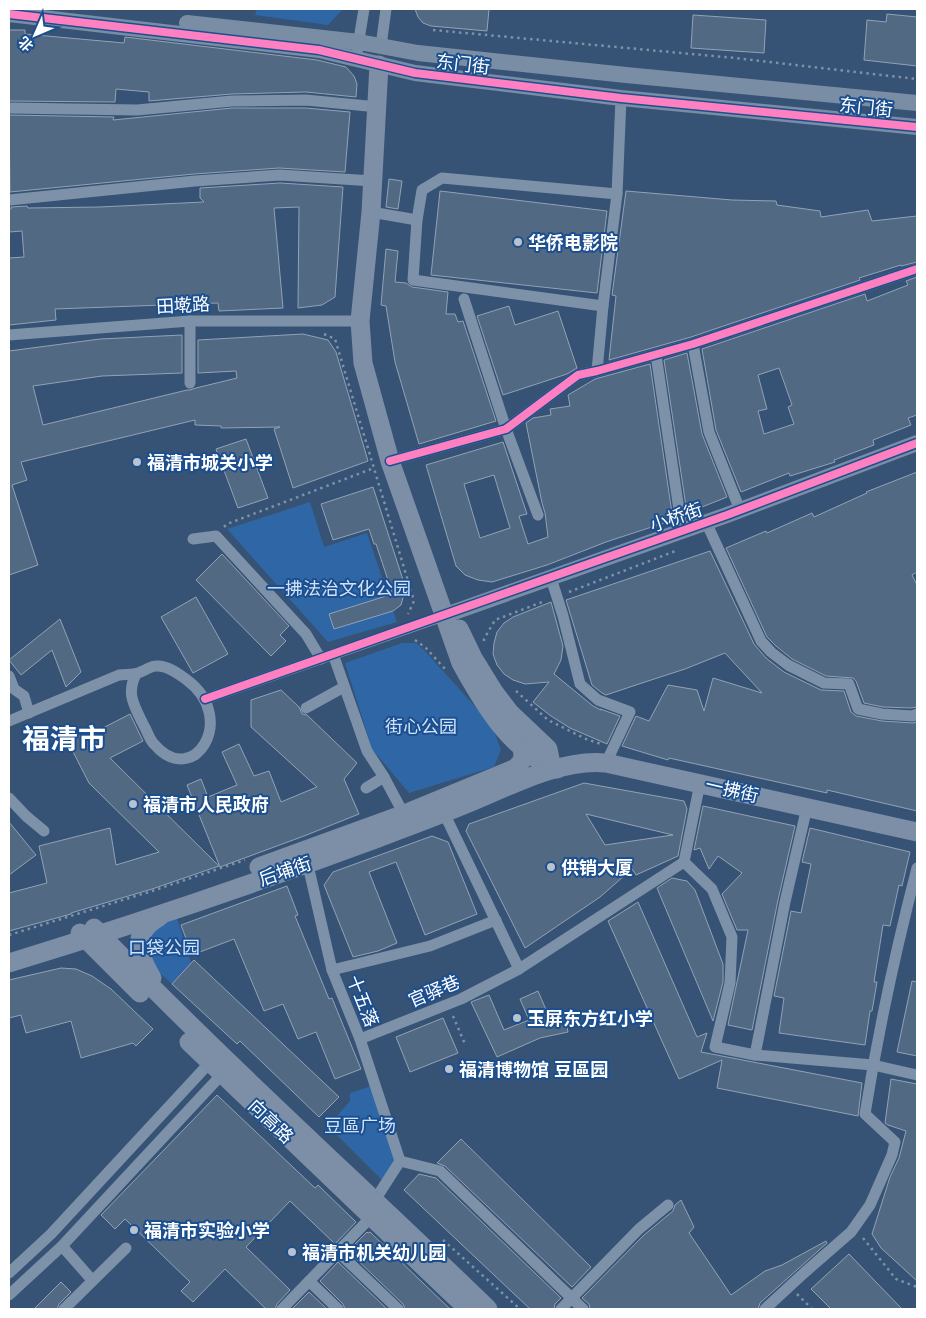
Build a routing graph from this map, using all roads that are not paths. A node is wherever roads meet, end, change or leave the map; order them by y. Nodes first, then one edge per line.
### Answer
1 (53, 9) edge
2 (364, 9) edge
3 (386, 9) edge
4 (24, 12) edge
5 (9, 14) edge
6 (359, 42) junction
7 (380, 56) junction
8 (356, 58) junction
9 (621, 98) junction
10 (917, 103) edge
11 (378, 106) junction
12 (9, 108) edge
13 (917, 127) edge
14 (373, 181) junction
15 (617, 194) junction
16 (9, 200) edge
17 (371, 212) junction
18 (417, 220) junction
19 (917, 270) edge
20 (464, 299) dead end
21 (602, 306) junction
22 (190, 321) junction
23 (360, 321) junction
24 (9, 336) edge
25 (693, 344) junction
26 (656, 354) junction
27 (597, 371) junction
28 (190, 383) dead end
29 (506, 428) junction
30 (917, 443) edge
31 (381, 465) junction
32 (740, 510) junction
33 (538, 515) dead end
34 (706, 522) junction
35 (682, 530) junction
36 (193, 539) dead end
37 (551, 578) junction
38 (443, 616) junction
39 (333, 654) junction
40 (321, 658) junction
41 (136, 674) junction
42 (9, 676) edge
43 (344, 687) junction
44 (11, 689) edge
45 (205, 699) junction
46 (306, 708) dead end
47 (29, 713) junction
48 (917, 714) edge
49 (9, 721) edge
50 (522, 748) junction
51 (610, 756) junction
52 (548, 770) junction
53 (384, 778) junction
54 (700, 783) junction
55 (366, 788) dead end
56 (9, 798) edge
57 (807, 807) junction
58 (444, 813) junction
59 (402, 815) junction
60 (44, 831) dead end
61 (917, 832) edge
62 (304, 858) junction
63 (684, 862) junction
64 (917, 868) edge
65 (169, 912) junction
66 (496, 920) junction
67 (89, 932) junction
68 (9, 951) edge
69 (9, 963) edge
70 (519, 969) junction
71 (332, 970) junction
72 (163, 999) junction
73 (360, 1039) junction
74 (755, 1055) junction
75 (220, 1063) junction
76 (873, 1065) junction
77 (917, 1075) edge
78 (400, 1161) junction
79 (668, 1205) dead end
80 (376, 1208) junction
81 (62, 1246) junction
82 (126, 1248) dead end
83 (338, 1251) junction
84 (9, 1273) edge
85 (92, 1280) junction
86 (309, 1281) junction
87 (9, 1296) edge
88 (572, 1298) junction
89 (64, 1309) edge
90 (282, 1309) edge
91 (338, 1309) edge
92 (398, 1309) edge
93 (468, 1309) edge
94 (488, 1309) edge
95 (561, 1309) edge
96 (583, 1309) edge
97 (766, 1309) edge

1 - 6 street, 东门街
2 - 6 street
3 - 7 street
4 - 5 street, 东门街
4 - 8 street, 东门街
6 - 7 street, 东门街
6 - 8 street
7 - 8 street, 东门街
7 - 9 street, 东门街
7 - 10 street, 东门街
7 - 11 main road
9 - 13 street, 东门街
9 - 15 street
11 - 12 street
11 - 14 main road
14 - 16 street
14 - 17 main road
15 - 18 street
15 - 21 street
17 - 18 street
17 - 23 main road
18 - 21 street
19 - 25 street
20 - 29 street
21 - 27 street
22 - 23 street, 田墘路
22 - 24 street, 田墘路
22 - 28 street
23 - 31 main road
25 - 26 street
25 - 32 street
26 - 27 street
26 - 35 street
27 - 29 street
29 - 31 street
29 - 33 street
30 - 32 street, 小桥街
31 - 38 main road
32 - 34 street, 小桥街
34 - 35 street, 小桥街
34 - 48 street
35 - 37 street, 小桥街
36 - 40 street
37 - 38 street, 小桥街
37 - 51 street
38 - 39 street
38 - 50 main road
38 - 52 main road
39 - 40 street
39 - 43 street
40 - 45 street
41 - 45 street
41 - 45 street
41 - 47 street
42 - 44 street
43 - 46 street
43 - 53 street
44 - 47 street
47 - 49 street
50 - 52 main road
50 - 59 main road, 后埔街
51 - 52 main road, 一拂街
51 - 54 main road, 一拂街
52 - 58 main road, 后埔街
53 - 55 street
53 - 59 street
54 - 57 main road, 一拂街
54 - 63 street
56 - 60 street
57 - 61 main road, 一拂街
57 - 74 street
58 - 62 main road, 后埔街
58 - 66 street
59 - 62 main road, 后埔街
62 - 65 main road, 后埔街
62 - 67 main road, 后埔街
62 - 71 street, 十五落
63 - 70 street, 官驿巷
63 - 74 street
64 - 76 street
65 - 67 main road, 后埔街
65 - 72 main road, 向高路
66 - 70 street
66 - 71 street
67 - 68 main road, 后埔街
67 - 69 main road, 后埔街
67 - 72 main road, 向高路
67 - 75 main road, 向高路
70 - 73 street, 官驿巷
71 - 73 street, 十五落
72 - 75 main road, 向高路
73 - 78 street, 十五落
74 - 76 street
75 - 80 main road, 向高路
75 - 81 street
75 - 84 street
76 - 77 street
76 - 97 street
78 - 80 street
78 - 88 street
79 - 88 street
80 - 83 street
80 - 93 main road, 向高路
80 - 94 main road, 向高路
81 - 85 street
81 - 87 street
82 - 85 street
83 - 86 street
83 - 92 street
85 - 89 street
86 - 90 street
86 - 91 street
88 - 95 street
88 - 96 street

